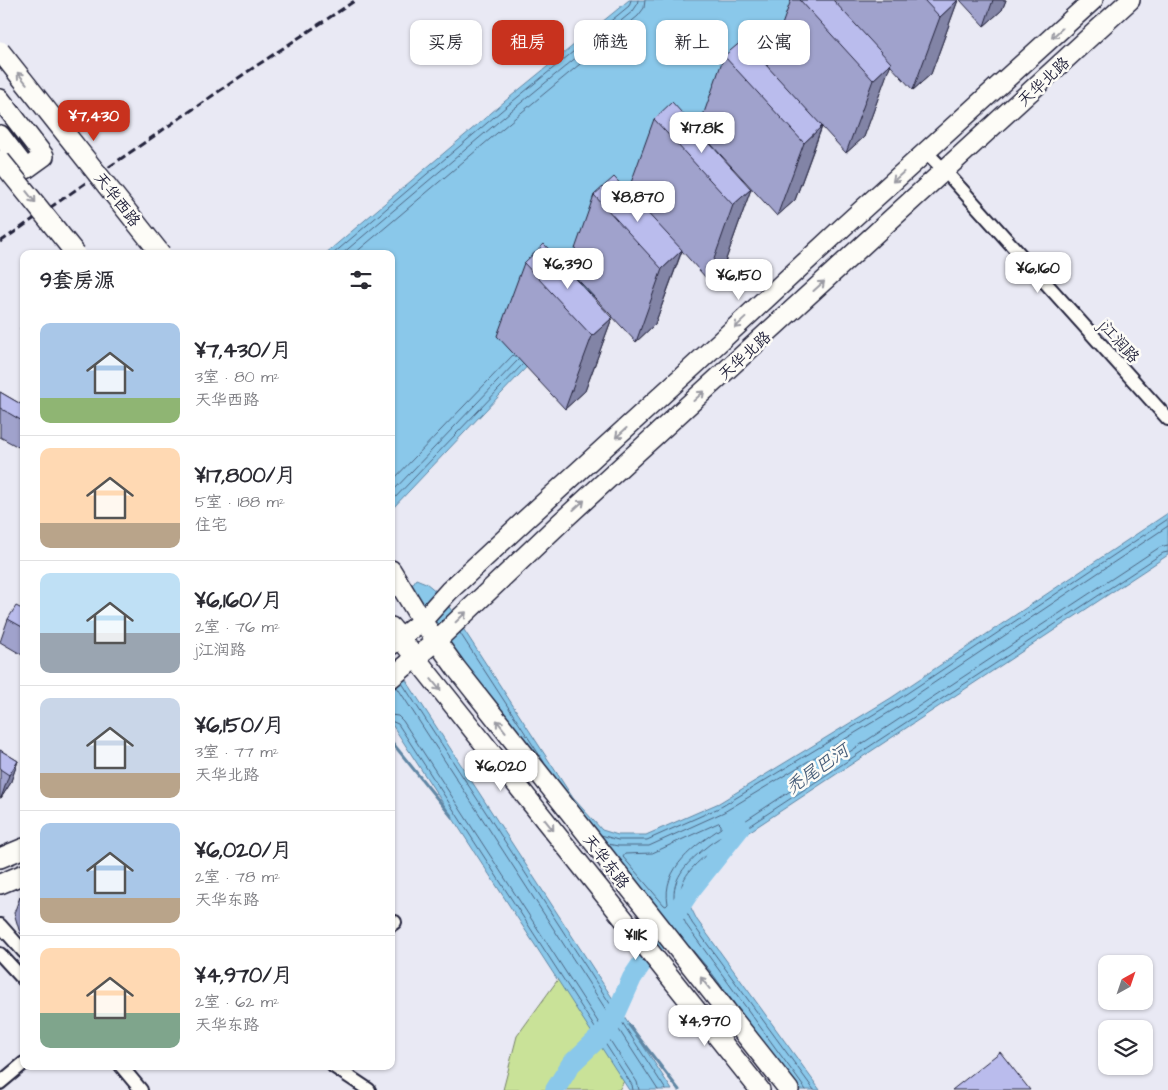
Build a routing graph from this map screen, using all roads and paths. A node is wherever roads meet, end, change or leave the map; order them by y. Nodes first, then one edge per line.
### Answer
1 (1093, 0) edge
2 (1130, 0) edge
3 (0, 51) edge
4 (0, 100) edge
5 (0, 135) edge
6 (926, 152) junction
7 (0, 160) edge
8 (945, 171) junction
9 (73, 250) edge
10 (158, 250) edge
11 (1168, 419) edge
12 (395, 584) edge
13 (395, 597) edge
14 (411, 638) edge
15 (395, 670) edge
16 (20, 850) edge
17 (0, 858) edge
18 (20, 876) edge
19 (0, 884) edge
20 (0, 925) edge
21 (20, 948) edge
22 (0, 954) edge
23 (20, 976) edge
24 (20, 1066) edge
25 (124, 1070) edge
26 (340, 1070) edge
27 (0, 1083) edge
28 (141, 1090) edge
29 (370, 1090) edge
30 (760, 1090) edge
31 (789, 1090) edge

1 -> 6 main road, 天华北路
2 - 8 main road, 天华北路
10 -> 3 main road, 天华西路, bridge
4 - 5 main road
6 - 8 street, j江润路
6 -> 14 main road, 天华北路
7 -> 9 main road, bridge
8 - 11 street, j江润路
14 -> 8 main road, 天华北路
12 - 14 main road
13 - 14 main road
14 - 15 main road
14 -> 30 main road, 天华东路
31 -> 14 main road, 天华东路
16 - 17 main road
18 - 19 main road
20 - 21 street
22 - 23 street
24 - 27 street
25 - 28 street
26 - 29 street

